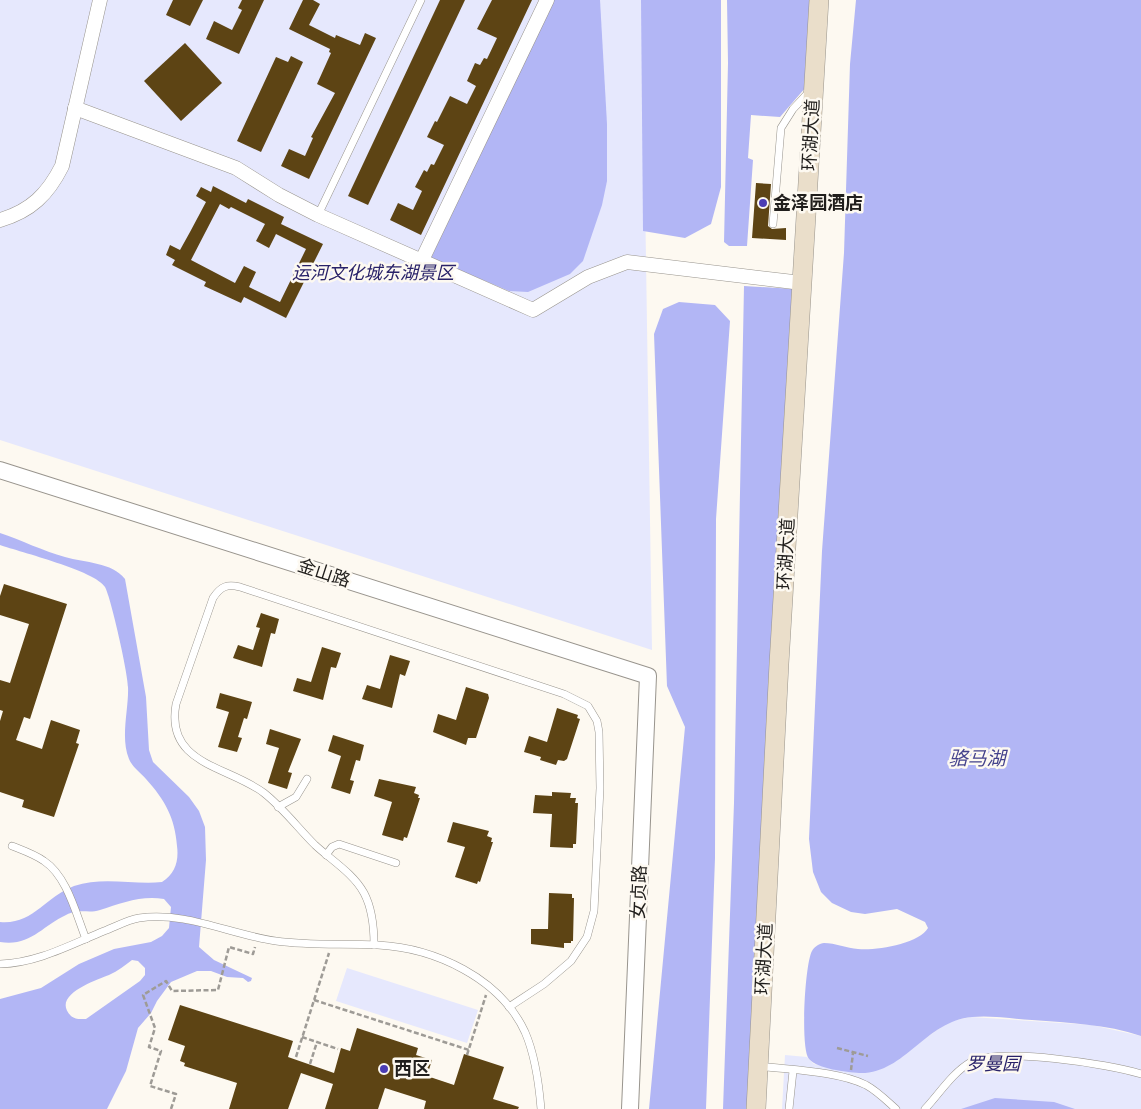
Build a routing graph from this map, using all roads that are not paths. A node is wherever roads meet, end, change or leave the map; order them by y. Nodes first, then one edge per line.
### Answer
1 (100, 0) edge
2 (421, 0) edge
3 (547, 0) edge
4 (819, 0) edge
5 (813, 89) junction
6 (75, 108) junction
7 (318, 215) junction
8 (0, 220) edge
9 (773, 224) dead end
10 (422, 262) junction
11 (802, 283) junction
12 (0, 470) edge
13 (648, 676) joint
14 (307, 779) dead end
15 (278, 807) junction
16 (12, 846) dead end
17 (326, 855) junction
18 (396, 863) dead end
19 (86, 939) junction
20 (374, 945) junction
21 (0, 964) edge
22 (509, 1008) junction
23 (758, 1066) junction
24 (793, 1071) junction
25 (1141, 1074) edge
26 (541, 1109) edge
27 (630, 1109) edge
28 (756, 1109) edge
29 (789, 1109) edge
30 (896, 1109) edge
31 (925, 1109) edge

1 - 6 street
2 - 7 lane
3 - 10 street
4 - 5 main road, 环湖大道
5 - 9 lane
5 - 11 main road, 环湖大道
6 - 7 street
6 - 8 street
7 - 10 street
10 - 11 street
11 - 23 main road, 环湖大道
12 - 13 street, 金山路
13 - 27 street, 女贞路
14 - 15 lane
15 - 17 lane
15 - 22 lane
16 - 19 lane
17 - 18 lane
17 - 20 lane
19 - 20 lane
19 - 21 lane
20 - 22 lane
22 - 26 lane
23 - 24 lane
23 - 28 main road, 环湖大道
24 - 29 lane
24 - 30 lane
25 - 31 lane

